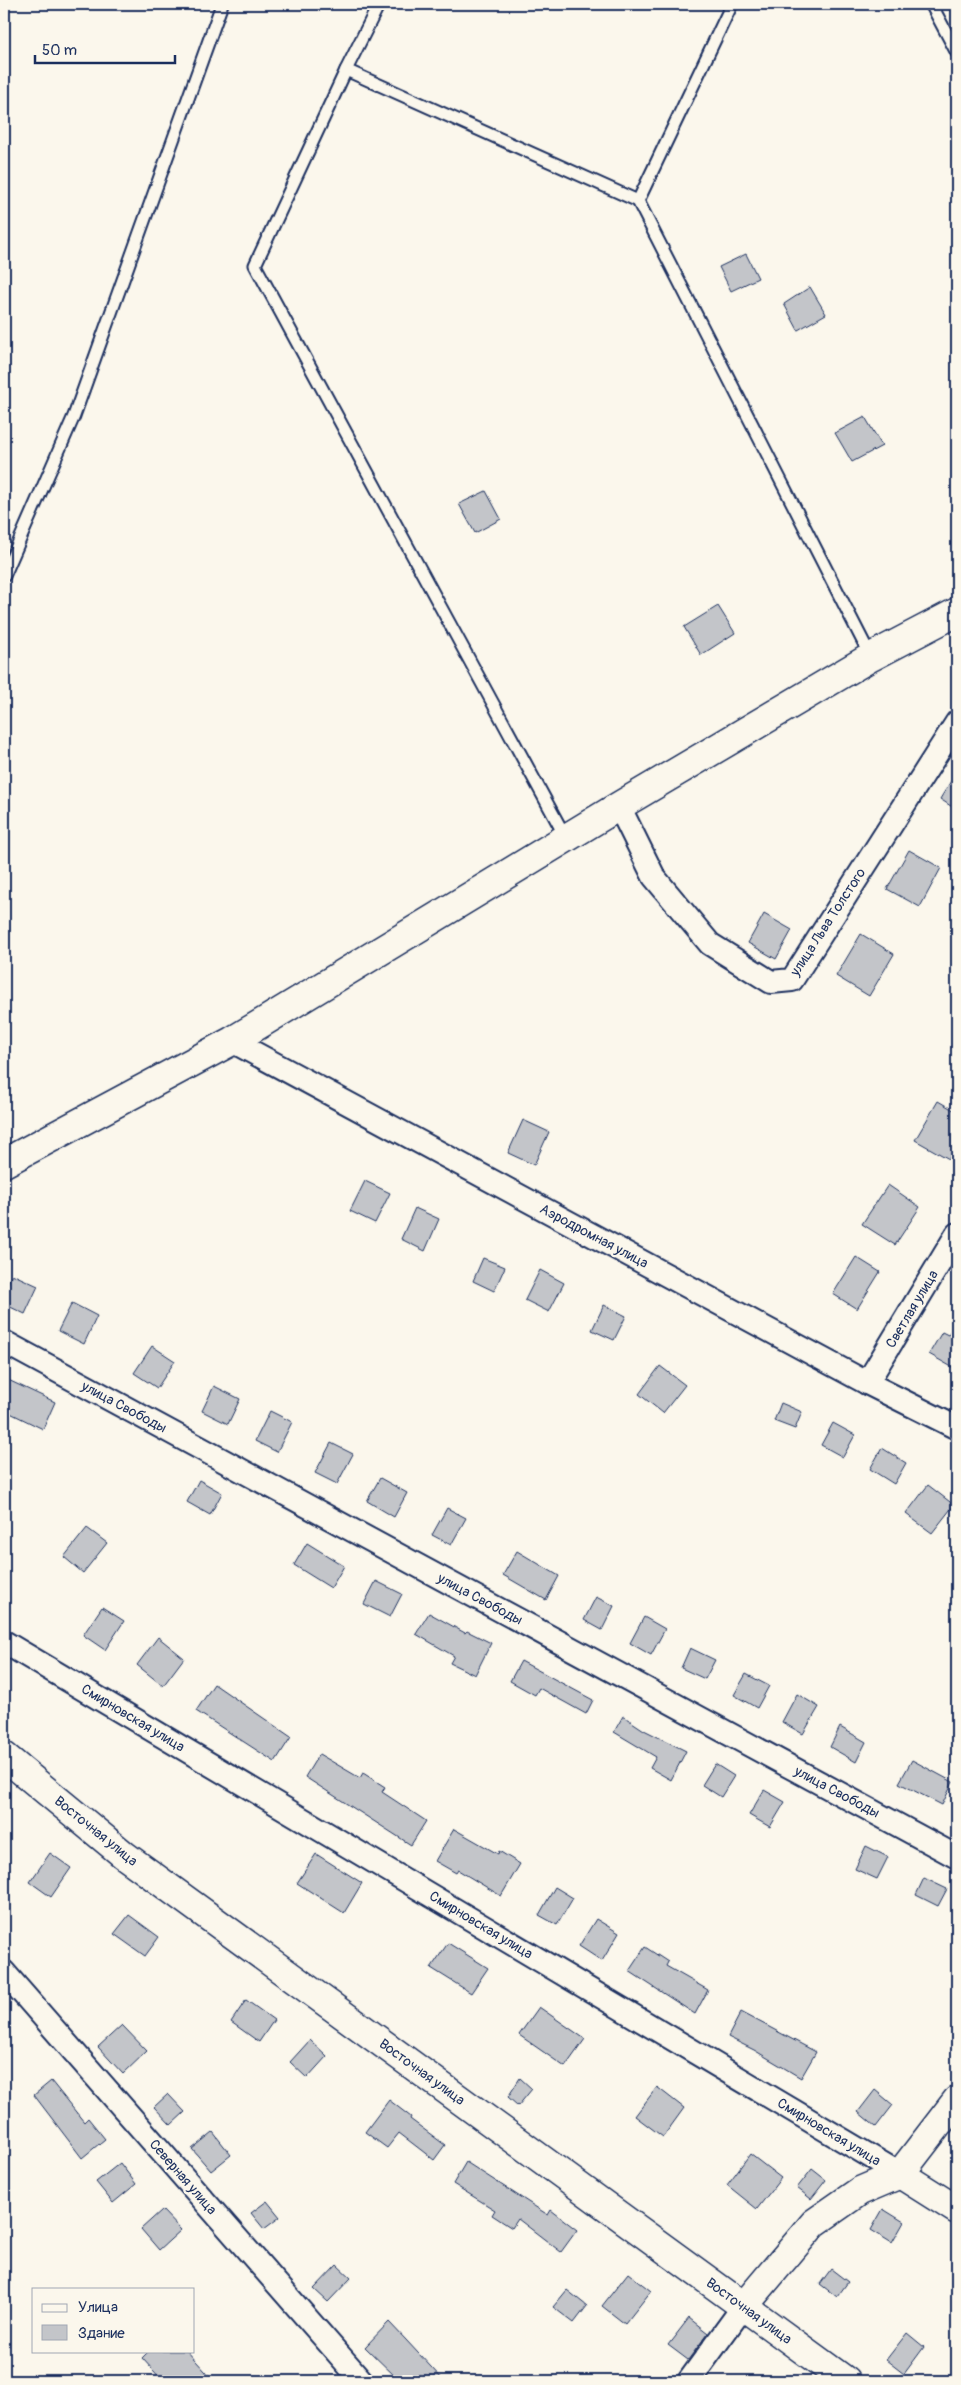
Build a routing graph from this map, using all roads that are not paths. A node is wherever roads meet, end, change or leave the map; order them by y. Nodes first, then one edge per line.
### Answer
1 (222, 4) edge
2 (379, 4) edge
3 (732, 4) edge
4 (931, 4) edge
5 (957, 53) edge
6 (346, 70) junction
7 (638, 201) junction
8 (4, 576) edge
9 (957, 612) edge
10 (871, 658) junction
11 (957, 722) edge
12 (619, 806) junction
13 (566, 838) junction
14 (232, 1040) junction
15 (4, 1164) edge
16 (957, 1234) edge
17 (4, 1342) edge
18 (867, 1383) junction
19 (957, 1428) edge
20 (4, 1642) edge
21 (4, 1756) edge
22 (957, 1857) edge
23 (4, 1972) edge
24 (957, 2100) edge
25 (900, 2174) junction
26 (957, 2210) edge
27 (743, 2307) junction
28 (362, 2381) edge
29 (689, 2381) edge
30 (846, 2381) edge

1 - 8 lane
2 - 6 lane
3 - 7 lane
4 - 5 lane
6 - 7 lane
6 - 13 lane
7 - 10 lane
9 - 10 street
10 - 12 street
11 - 12 street, улица Льва Толстого
12 - 13 street
13 - 14 street
14 - 15 street
14 - 18 street, Аэродромная улица
16 - 18 street, Светлая улица
17 - 22 street, улица Свободы
18 - 19 street, Аэродромная улица
20 - 25 street, Смирновская улица
21 - 27 street, Восточная улица
23 - 28 street, Северная улица
24 - 25 street
25 - 26 street, Смирновская улица
25 - 27 street
27 - 29 street
27 - 30 street, Восточная улица

